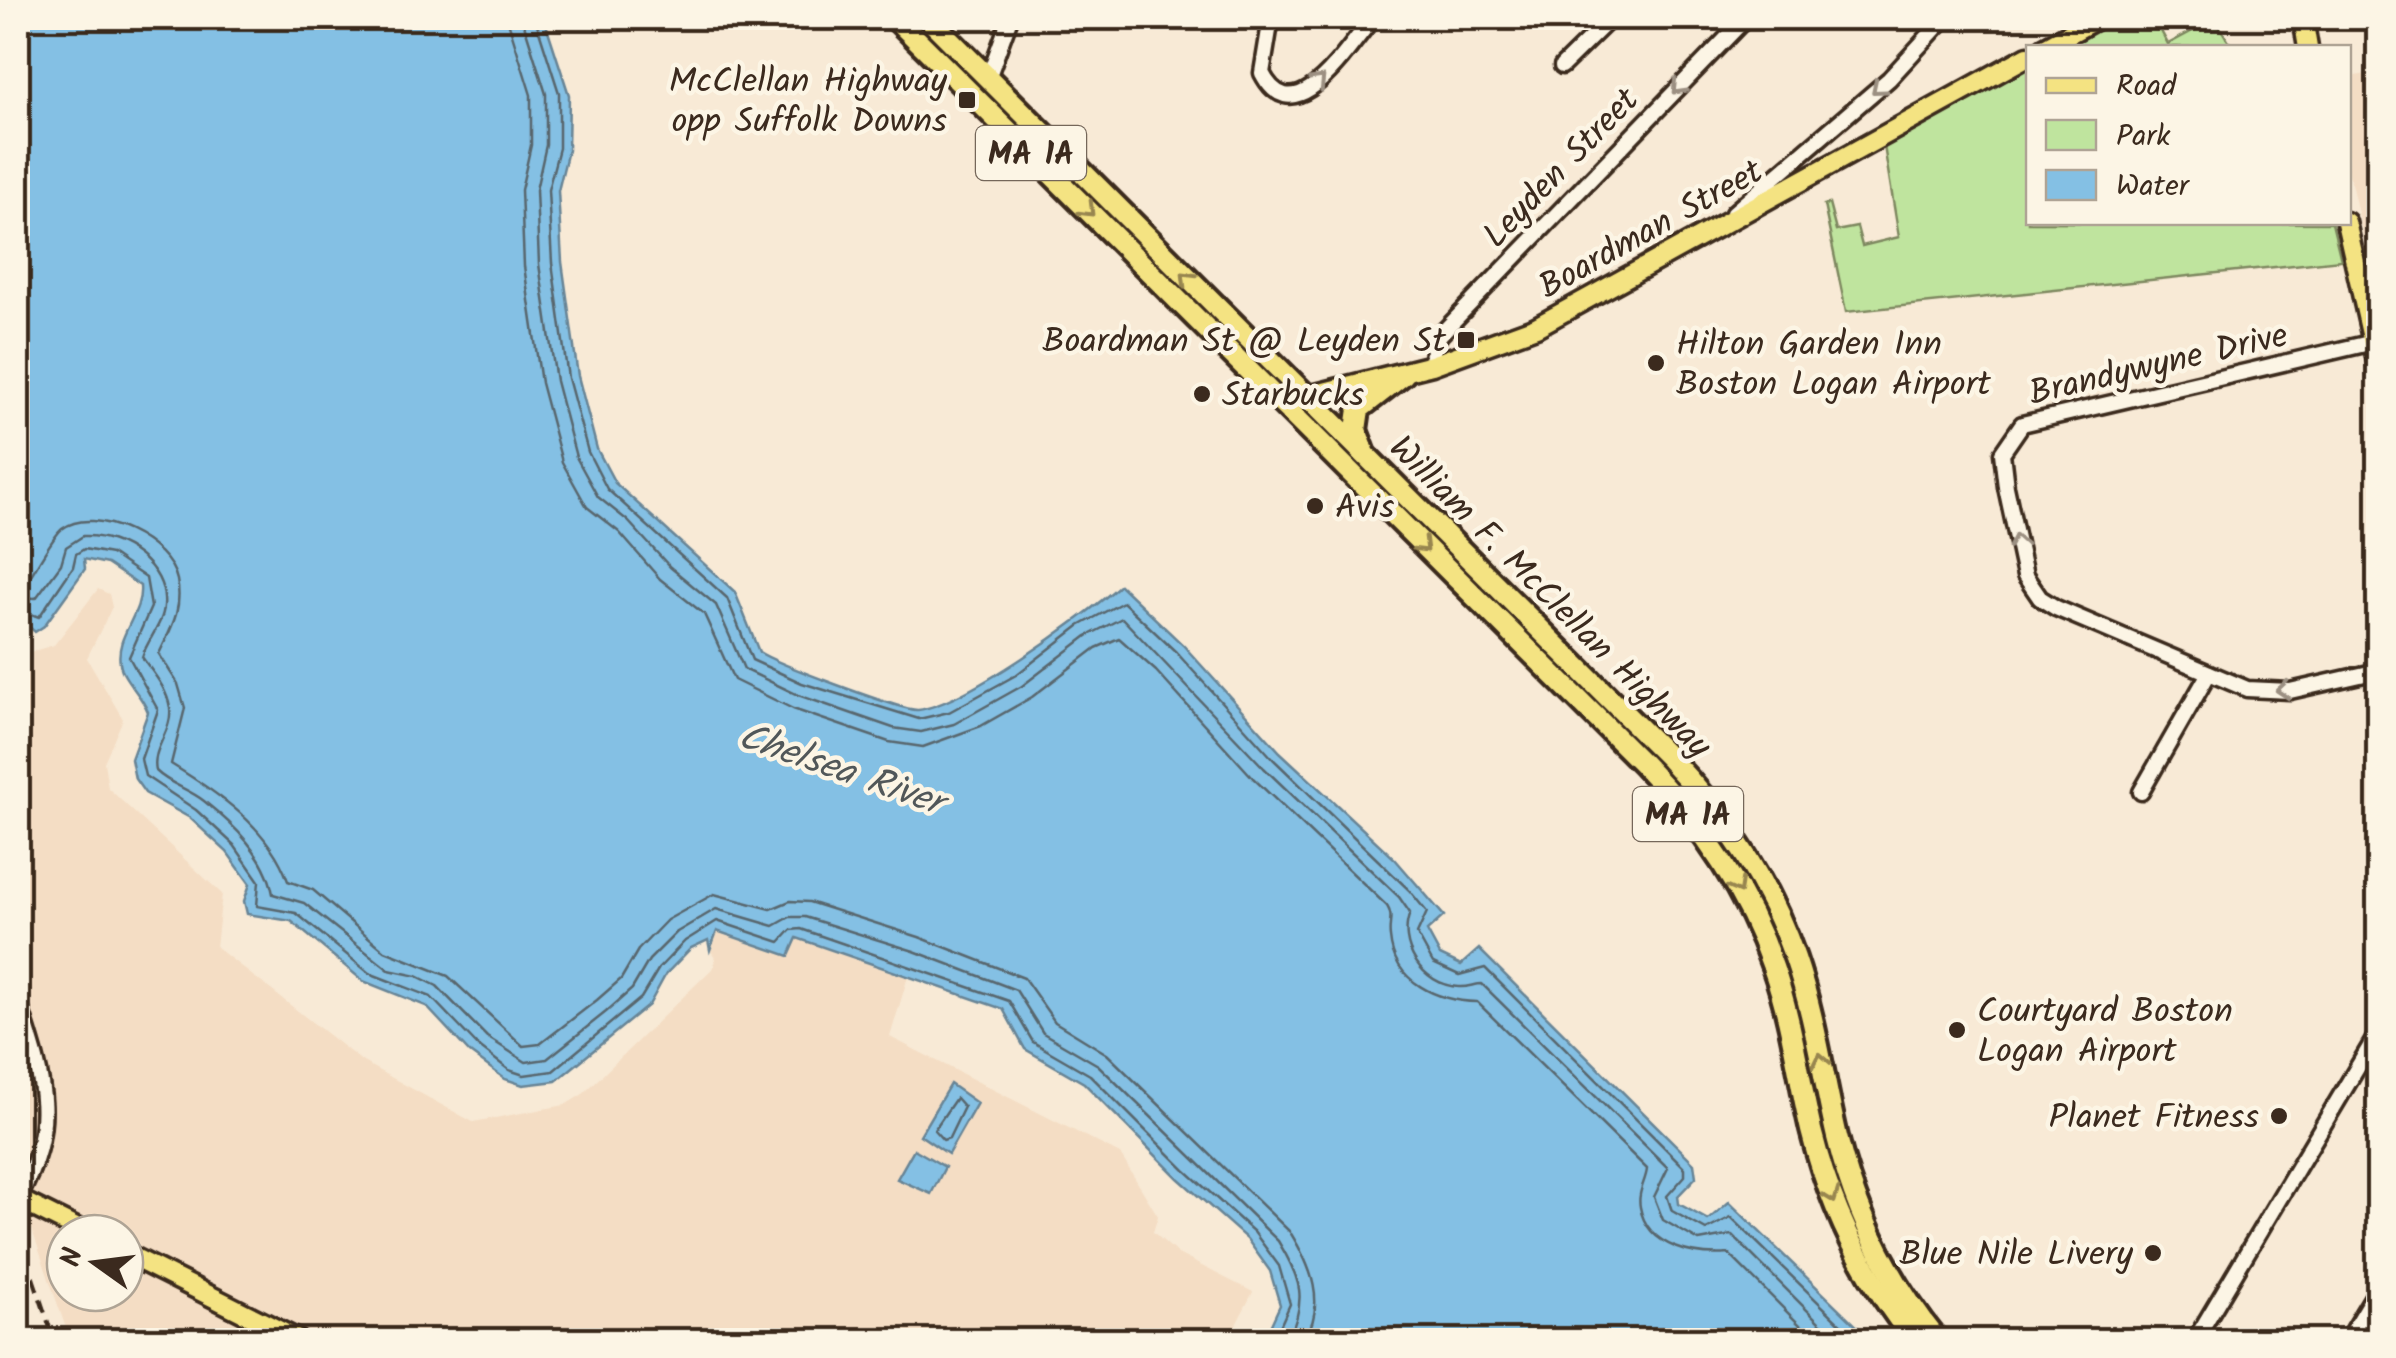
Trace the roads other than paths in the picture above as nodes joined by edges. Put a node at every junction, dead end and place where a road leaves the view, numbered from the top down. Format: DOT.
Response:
graph roads {
  1 [pos="896,18"];
  2 [pos="928,18"];
  3 [pos="1010,18"];
  4 [pos="1135,18"];
  5 [pos="1148,18"];
  6 [pos="1271,18"];
  7 [pos="1373,18"];
  8 [pos="1610,18"];
  9 [pos="1746,18"];
  10 [pos="1945,18"];
  11 [pos="2098,18"];
  12 [pos="2302,18"];
  13 [pos="2314,18"];
  14 [pos="2049,45"];
  15 [pos="2309,45"];
  16 [pos="2310,45"];
  17 [pos="2026,57"];
  18 [pos="1562,66"];
  19 [pos="988,78"];
  20 [pos="1782,170"];
  21 [pos="1787,191"];
  22 [pos="2347,225"];
  23 [pos="1715,229"];
  24 [pos="2376,341"];
  25 [pos="2378,364"];
  26 [pos="1432,365"];
  27 [pos="1404,374"];
  28 [pos="1306,397"];
  29 [pos="1280,403"];
  30 [pos="1367,458"];
  31 [pos="2378,671"];
  32 [pos="2208,673"];
  33 [pos="2141,792"];
  34 [pos="18,1000"];
  35 [pos="2378,1033"];
  36 [pos="18,1199"];
  37 [pos="46,1213"];
  38 [pos="145,1263"];
  39 [pos="2378,1288"];
  40 [pos="298,1340"];
  41 [pos="1914,1340"];
  42 [pos="1937,1340"];
  43 [pos="2195,1340"];
  44 [pos="2347,1340"];
  1 -- 29 [label="highway, William F. McClellan Highway / MA 1A, one-way"];
  2 -- 19 [label="highway, William F. McClellan Highway / MA 1A"];
  3 -- 19 [label="street"];
  4 -- 5 [label="street"];
  6 -- 7 [label="street, one-way"];
  8 -- 18 [label="street"];
  9 -- 26 [label="street, Leyden Street, one-way"];
  10 -- 20 [label="street, one-way"];
  11 -- 14 [label="main road"];
  12 -- 15 [label="main road"];
  13 -- 16 [label="main road"];
  17 -- 21 [label="main road, Boardman Street"];
  28 -- 19 [label="highway, William F. McClellan Highway / MA 1A, one-way"];
  20 -- 21 [label="street"];
  20 -- 23 [label="street"];
  21 -- 23 [label="main road, Boardman Street"];
  22 -- 24 [label="main road"];
  23 -- 26 [label="main road, Boardman Street"];
  24 -- 25 [label="main road"];
  32 -- 24 [label="street, Brandywyne Drive, one-way"];
  26 -- 27 [label="main road, Boardman Street"];
  27 -- 28 [label="main road, Boardman Street"];
  27 -- 30 [label="highway"];
  28 -- 29 [label="main road, Boardman Street"];
  28 -- 30 [label="highway, William F. McClellan Highway / MA 1A"];
  29 -- 41 [label="highway, William F. McClellan Highway / MA 1A, one-way"];
  42 -- 30 [label="highway, William F. McClellan Highway / MA 1A, one-way"];
  31 -- 32 [label="street, Brandywyne Drive, one-way"];
  32 -- 33 [label="street"];
  34 -- 36 [label="street"];
  35 -- 43 [label="street"];
  36 -- 37 [label="main road"];
  38 -- 40 [label="main road"];
  39 -- 44 [label="street"];
}
